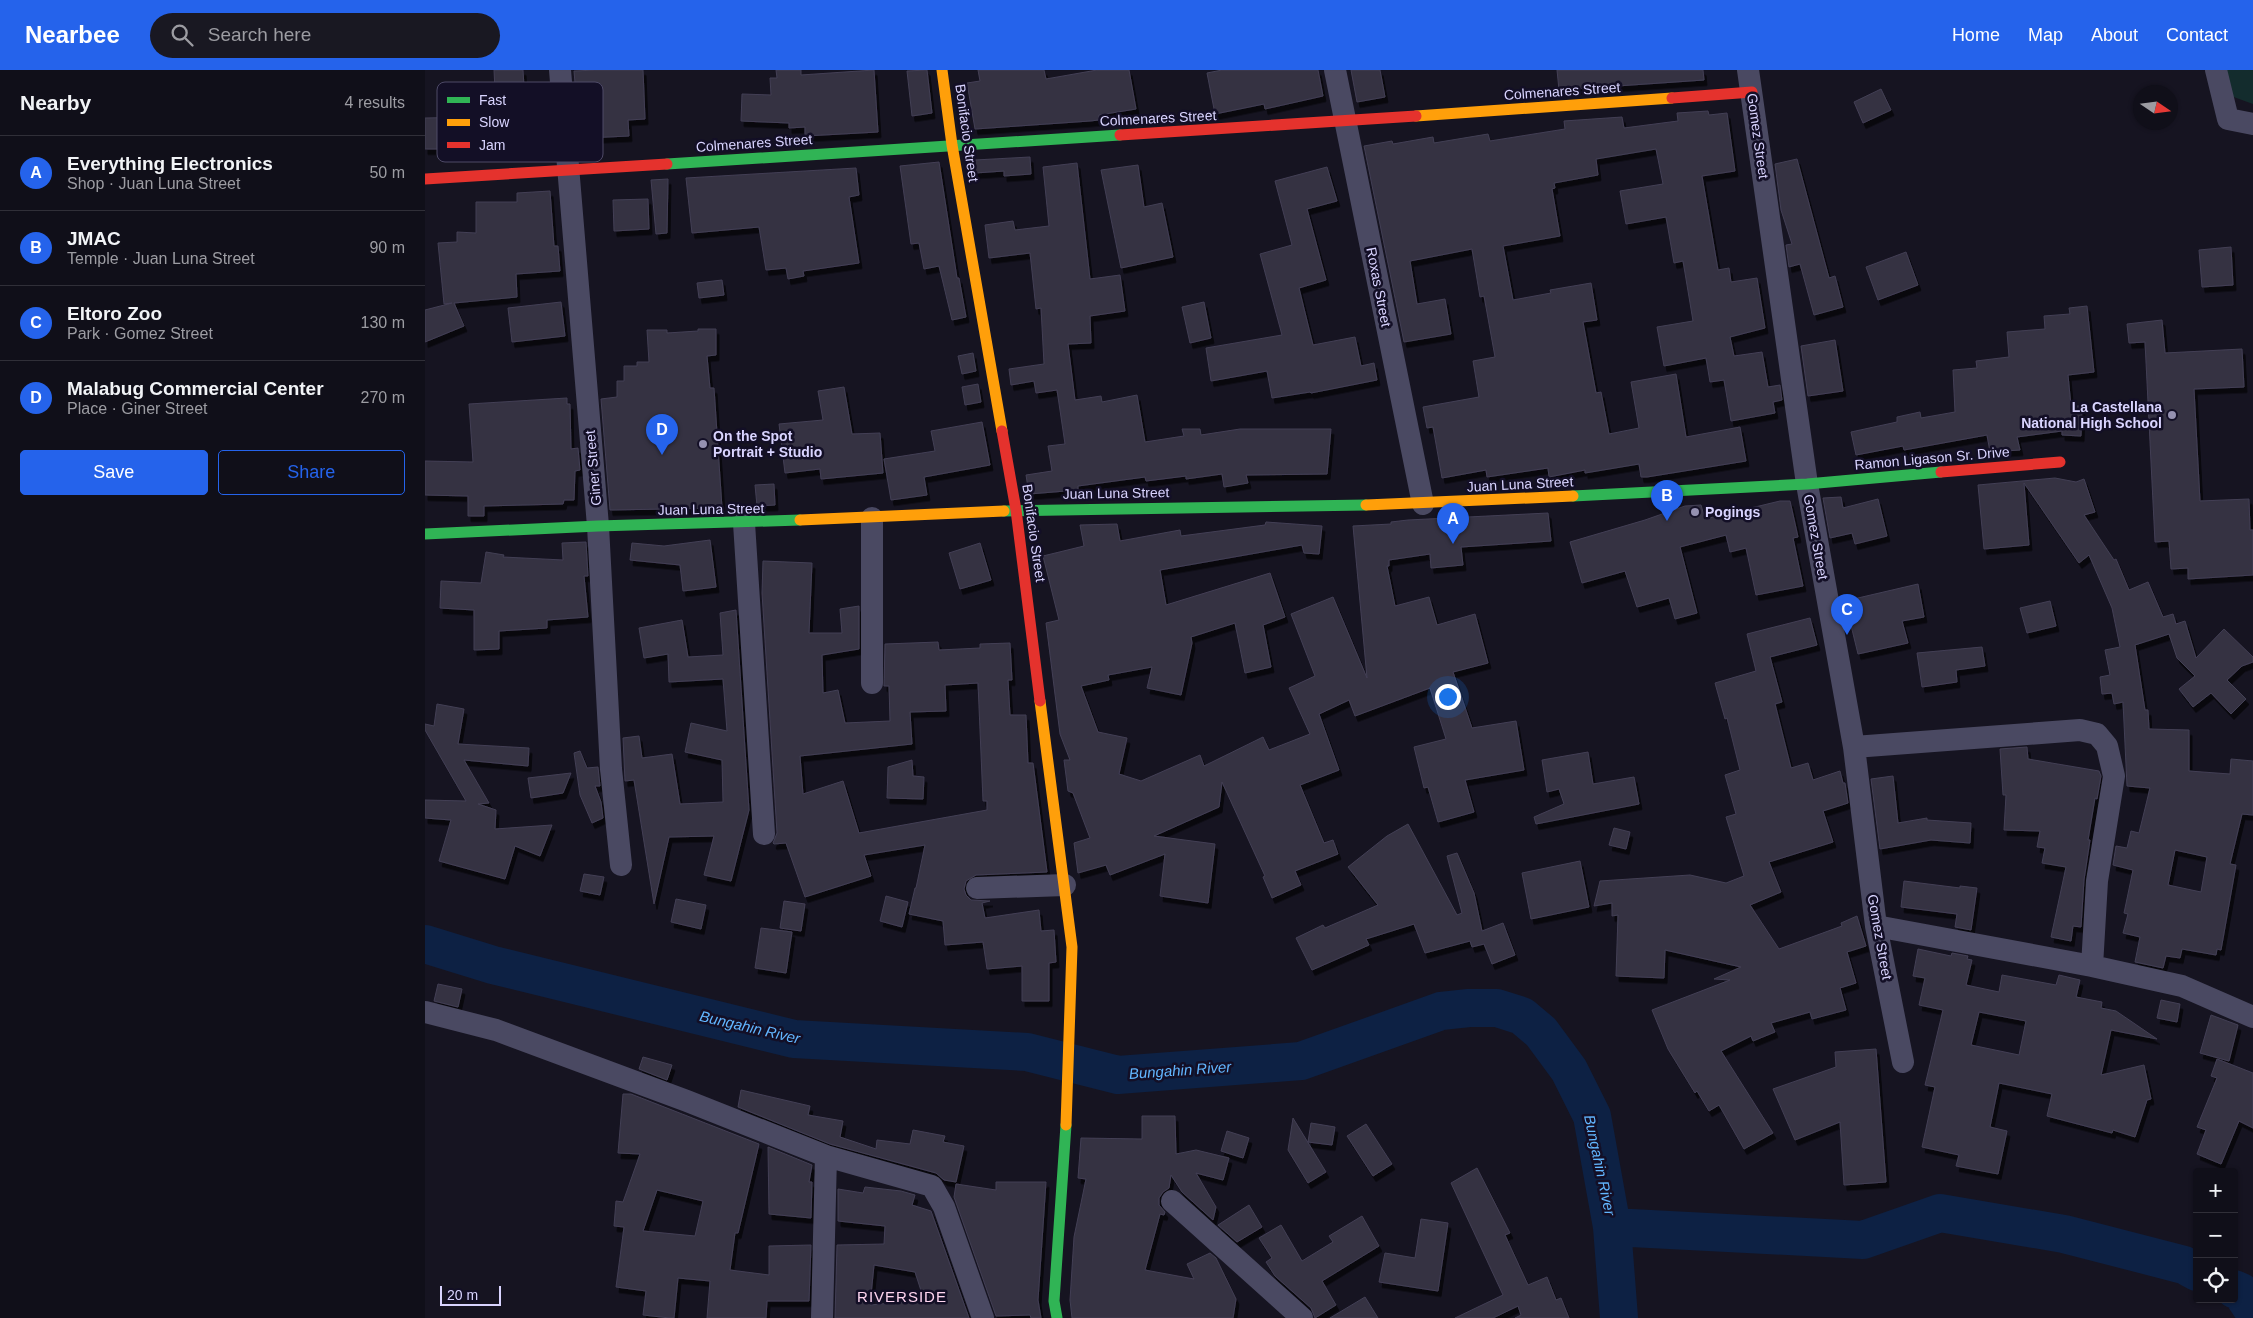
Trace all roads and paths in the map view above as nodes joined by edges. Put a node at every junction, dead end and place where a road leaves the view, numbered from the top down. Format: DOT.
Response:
graph roads {
  1 [pos="942,70"];
  2 [pos="1335,70"];
  3 [pos="1748,70"];
  4 [pos="2216,70"];
  5 [pos="1752,92"];
  6 [pos="1346,121"];
  7 [pos="2253,124"];
  8 [pos="952,145"];
  9 [pos="566,162"];
  10 [pos="567,170"];
  11 [pos="425,180"];
  12 [pos="2060,462"];
  13 [pos="1807,484"];
  14 [pos="1423,504"];
  15 [pos="1016,510"];
  16 [pos="872,518"];
  17 [pos="744,523"];
  18 [pos="598,526"];
  19 [pos="425,534"];
  20 [pos="872,684"];
  21 [pos="1854,747"];
  22 [pos="764,834"];
  23 [pos="621,865"];
  24 [pos="1065,885"];
  25 [pos="977,888"];
  26 [pos="1876,926"];
  27 [pos="2092,966"];
  28 [pos="425,1012"];
  29 [pos="2253,1017"];
  30 [pos="1903,1062"];
  31 [pos="826,1156"];
  32 [pos="1172,1201"];
  33 [pos="822,1318"];
  34 [pos="983,1318"];
  35 [pos="1057,1318"];
  36 [pos="1302,1318"];
  1 -- 8 [label="street, Bonifacio Street"];
  2 -- 6 [label="street, Roxas Street"];
  3 -- 5 [label="street, Gomez Street"];
  4 -- 7 [label="street"];
  5 -- 6 [label="street, Colmenares Street"];
  5 -- 13 [label="street, Gomez Street"];
  6 -- 8 [label="street, Colmenares Street"];
  6 -- 14 [label="street, Roxas Street"];
  8 -- 10 [label="street, Colmenares Street"];
  8 -- 15 [label="street, Bonifacio Street"];
  9 -- 10 [label="street, Giner Street"];
  10 -- 11 [label="street, Colmenares Street"];
  10 -- 18 [label="street, Giner Street"];
  12 -- 13 [label="street, Ramon Ligason Sr. Drive"];
  13 -- 14 [label="street, Juan Luna Street"];
  13 -- 21 [label="street, Gomez Street"];
  14 -- 15 [label="street, Juan Luna Street"];
  15 -- 16 [label="street, Juan Luna Street"];
  15 -- 24 [label="street, Bonifacio Street"];
  16 -- 17 [label="street, Juan Luna Street"];
  16 -- 20 [label="street"];
  17 -- 18 [label="street, Juan Luna Street"];
  17 -- 22 [label="street"];
  18 -- 19 [label="street, Juan Luna Street"];
  18 -- 23 [label="street, Giner Street"];
  21 -- 26 [label="street, Gomez Street"];
  21 -- 27 [label="street"];
  24 -- 25 [label="street"];
  24 -- 35 [label="street, Bonifacio Street"];
  26 -- 27 [label="street"];
  26 -- 30 [label="street, Gomez Street"];
  27 -- 29 [label="street"];
  28 -- 31 [label="street"];
  31 -- 33 [label="street"];
  31 -- 34 [label="street"];
  32 -- 36 [label="street"];
}
